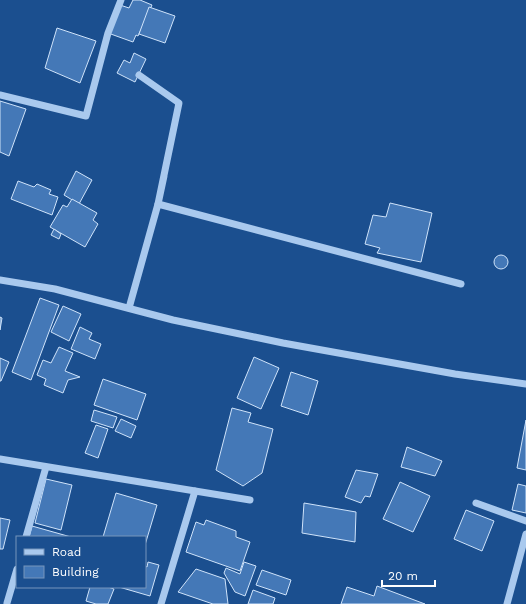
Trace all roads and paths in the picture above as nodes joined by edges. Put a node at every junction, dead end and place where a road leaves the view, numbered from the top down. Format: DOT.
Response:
graph roads {
  1 [pos="121,0"];
  2 [pos="139,75"];
  3 [pos="0,95"];
  4 [pos="164,176"];
  5 [pos="158,204"];
  6 [pos="0,280"];
  7 [pos="460,284"];
  8 [pos="128,308"];
  9 [pos="526,384"];
  10 [pos="0,460"];
  11 [pos="46,467"];
  12 [pos="195,491"];
  13 [pos="250,500"];
  14 [pos="476,503"];
  15 [pos="526,521"];
  16 [pos="526,534"];
  17 [pos="26,536"];
  18 [pos="16,572"];
  19 [pos="7,603"];
  20 [pos="161,604"];
  21 [pos="507,604"];
  1 -- 3 [label="street"];
  2 -- 5 [label="street"];
  4 -- 5 [label="street"];
  5 -- 7 [label="street"];
  5 -- 8 [label="street"];
  6 -- 8 [label="street"];
  8 -- 9 [label="street"];
  10 -- 11 [label="street"];
  11 -- 12 [label="street"];
  11 -- 17 [label="street"];
  12 -- 13 [label="street"];
  12 -- 20 [label="street"];
  14 -- 15 [label="street"];
  16 -- 21 [label="street"];
  18 -- 19 [label="street"];
}
